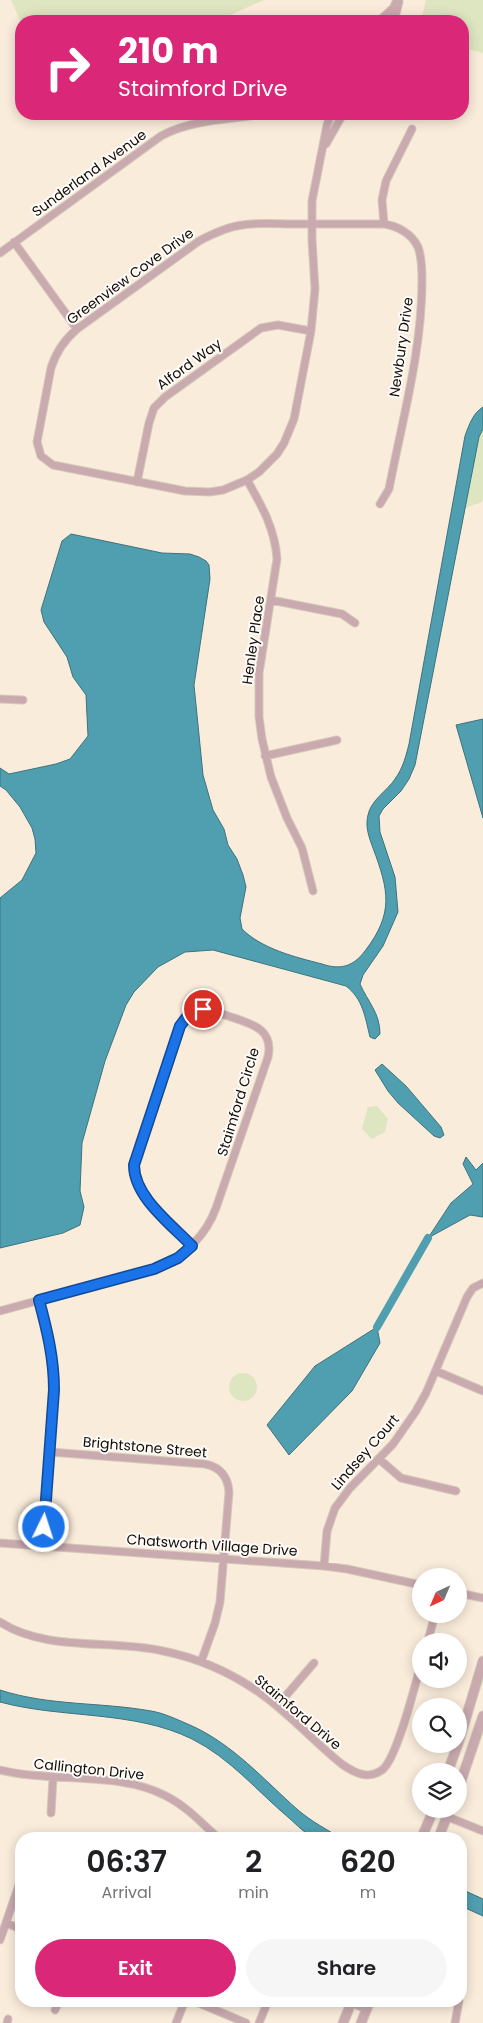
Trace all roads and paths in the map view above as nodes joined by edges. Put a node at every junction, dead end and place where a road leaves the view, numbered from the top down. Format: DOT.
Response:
graph roads {
  1 [pos="397,2"];
  2 [pos="385,15"];
  3 [pos="390,15"];
  4 [pos="395,15"];
  5 [pos="219,120"];
  6 [pos="329,120"];
  7 [pos="340,120"];
  8 [pos="412,129"];
  9 [pos="323,149"];
  10 [pos="311,224"];
  11 [pos="384,224"];
  12 [pos="14,242"];
  13 [pos="0,252"];
  14 [pos="77,329"];
  15 [pos="311,331"];
  16 [pos="247,480"];
  17 [pos="137,482"];
  18 [pos="380,504"];
  19 [pos="271,600"];
  20 [pos="355,623"];
  21 [pos="0,699"];
  22 [pos="23,700"];
  23 [pos="337,740"];
  24 [pos="265,756"];
  25 [pos="313,891"];
  26 [pos="192,1246"];
  27 [pos="483,1283"];
  28 [pos="39,1300"];
  29 [pos="0,1311"];
  30 [pos="436,1370"];
  31 [pos="483,1391"];
  32 [pos="50,1452"];
  33 [pos="379,1459"];
  34 [pos="456,1491"];
  35 [pos="0,1543"];
  36 [pos="43,1545"];
  37 [pos="224,1559"];
  38 [pos="324,1566"];
  39 [pos="412,1583"];
  40 [pos="468,1595"];
  41 [pos="483,1598"];
  42 [pos="0,1622"];
  43 [pos="483,1661"];
  44 [pos="201,1662"];
  45 [pos="314,1663"];
  46 [pos="413,1688"];
  47 [pos="277,1706"];
  48 [pos="467,1713"];
  49 [pos="483,1716"];
  50 [pos="467,1763"];
  51 [pos="0,1770"];
  52 [pos="53,1778"];
  53 [pos="51,1813"];
  54 [pos="430,1818"];
  55 [pos="447,1818"];
  56 [pos="458,1818"];
  57 [pos="483,1831"];
  58 [pos="211,1832"];
  59 [pos="424,1832"];
  60 [pos="441,1832"];
  61 [pos="15,1897"];
  62 [pos="6,1923"];
  63 [pos="15,1927"];
  64 [pos="0,1940"];
  65 [pos="56,2007"];
  66 [pos="183,2007"];
  67 [pos="208,2007"];
  68 [pos="265,2007"];
  69 [pos="349,2007"];
  70 [pos="367,2007"];
  71 [pos="458,2007"];
  72 [pos="55,2010"];
  73 [pos="176,2023"];
  74 [pos="246,2023"];
  75 [pos="258,2023"];
  76 [pos="343,2023"];
  77 [pos="361,2023"];
  78 [pos="456,2023"];
  1 -- 2 [label="street"];
  1 -- 3 [label="street"];
  1 -- 4 [label="street"];
  5 -- 12 [label="street, Sunderland Avenue"];
  6 -- 9 [label="street, Greenview Cove Drive"];
  7 -- 9 [label="street, Greenview Cove Drive"];
  8 -- 11 [label="street"];
  9 -- 10 [label="street, Greenview Cove Drive"];
  10 -- 11 [label="street, Newbury Drive"];
  10 -- 14 [label="street, Greenview Cove Drive"];
  10 -- 15 [label="street, Greenview Cove Drive"];
  11 -- 18 [label="street, Newbury Drive"];
  12 -- 13 [label="street, Sunderland Avenue"];
  12 -- 14 [label="street"];
  14 -- 17 [label="street, Greenview Cove Drive"];
  15 -- 16 [label="street, Greenview Cove Drive"];
  15 -- 17 [label="street, Alford Way"];
  16 -- 17 [label="street, Greenview Cove Drive"];
  16 -- 19 [label="street, Henley Place"];
  19 -- 20 [label="street"];
  19 -- 24 [label="street, Henley Place"];
  21 -- 22 [label="street"];
  23 -- 24 [label="street"];
  24 -- 25 [label="street, Henley Place"];
  26 -- 26 [label="street, Staimford Circle"];
  26 -- 28 [label="street"];
  27 -- 30 [label="street, Lindsey Court"];
  28 -- 29 [label="street"];
  28 -- 32 [label="street"];
  30 -- 31 [label="street"];
  30 -- 33 [label="street, Lindsey Court"];
  32 -- 36 [label="street"];
  32 -- 37 [label="street, Brightstone Street"];
  33 -- 34 [label="street"];
  33 -- 38 [label="street, Lindsey Court"];
  35 -- 36 [label="street, Chatsworth Village Drive"];
  36 -- 37 [label="street, Chatsworth Village Drive"];
  37 -- 38 [label="street, Chatsworth Village Drive"];
  37 -- 44 [label="street, Brightstone Street"];
  38 -- 39 [label="street, Chatsworth Village Drive"];
  40 -- 41 [label="street"];
  42 -- 44 [label="street, Staimford Drive"];
  43 -- 48 [label="street"];
  44 -- 47 [label="street, Staimford Drive"];
  45 -- 47 [label="street"];
  46 -- 47 [label="street, Staimford Drive"];
  49 -- 50 [label="street"];
  51 -- 52 [label="street, Callington Drive"];
  52 -- 53 [label="street"];
  52 -- 58 [label="street, Callington Drive"];
  54 -- 59 [label="street"];
  55 -- 60 [label="street"];
  56 -- 57 [label="street"];
  61 -- 62 [label="street"];
  62 -- 63 [label="street"];
  62 -- 64 [label="street"];
  65 -- 72 [label="street"];
  66 -- 73 [label="street"];
  67 -- 74 [label="street"];
  68 -- 75 [label="street"];
  69 -- 76 [label="street"];
  70 -- 77 [label="street"];
  71 -- 78 [label="street"];
}
